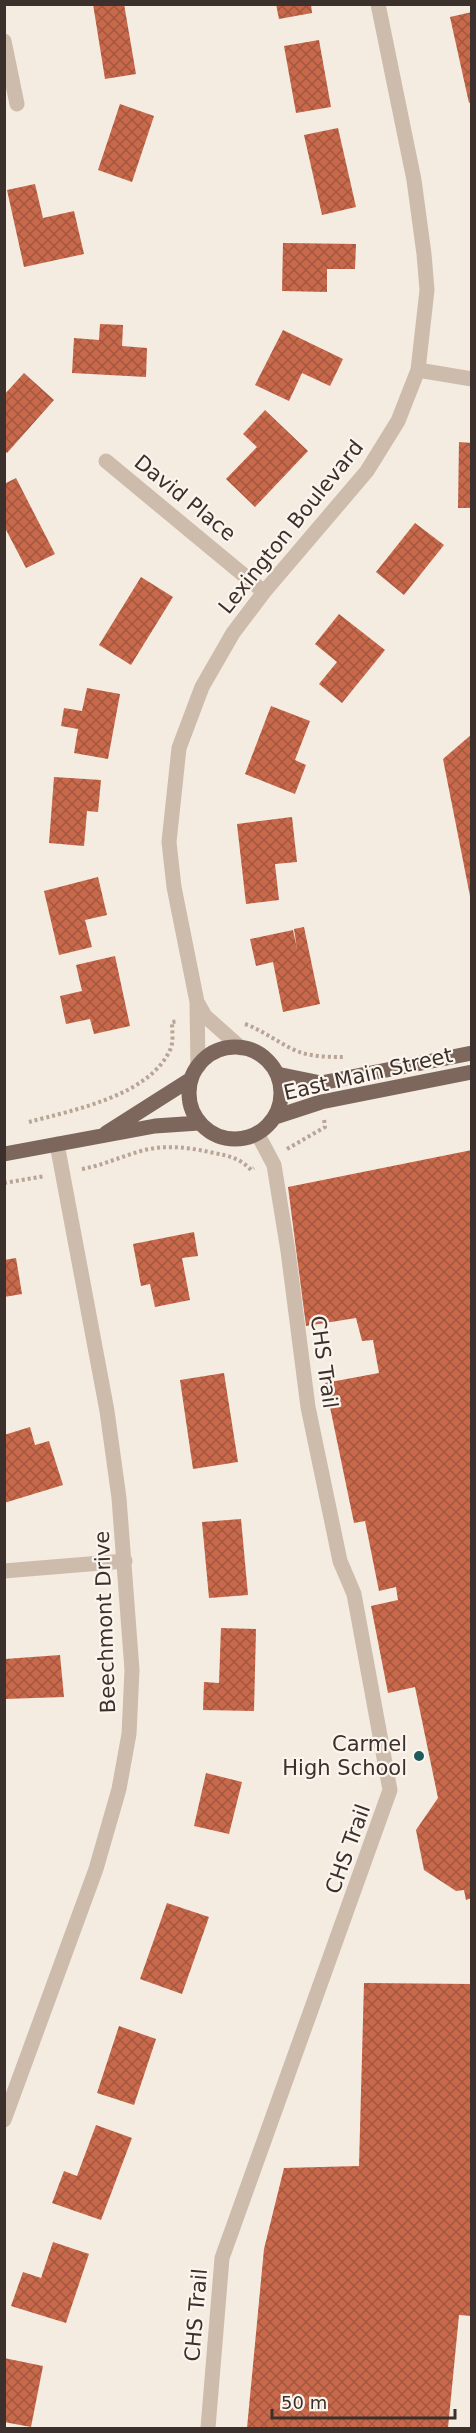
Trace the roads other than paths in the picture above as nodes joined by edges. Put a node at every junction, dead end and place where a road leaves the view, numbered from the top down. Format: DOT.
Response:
graph roads {
  1 [pos="378,4"];
  2 [pos="4,41"];
  3 [pos="17,104"];
  4 [pos="418,370"];
  5 [pos="471,379"];
  6 [pos="106,461"];
  7 [pos="264,592"];
  8 [pos="198,1002"];
  9 [pos="241,1048"];
  10 [pos="471,1053"];
  11 [pos="471,1072"];
  12 [pos="194,1073"];
  13 [pos="277,1074"];
  14 [pos="275,1118"];
  15 [pos="199,1123"];
  16 [pos="257,1133"];
  17 [pos="98,1137"];
  18 [pos="57,1144"];
  19 [pos="4,1154"];
  20 [pos="125,1561"];
  21 [pos="4,1571"];
  22 [pos="4,2120"];
  23 [pos="208,2428"];
  1 -- 4 [label="street, Lexington Boulevard"];
  2 -- 3 [label="street"];
  4 -- 5 [label="street"];
  4 -- 7 [label="street, Lexington Boulevard"];
  6 -- 7 [label="street, David Place"];
  7 -- 8 [label="street, Lexington Boulevard"];
  8 -- 9 [label="street, Lexington Boulevard"];
  8 -- 12 [label="street, Lexington Boulevard"];
  9 -- 12 [label="main road"];
  9 -- 13 [label="main road"];
  10 -- 13 [label="main road, East Main Street"];
  11 -- 14 [label="main road, East Main Street"];
  12 -- 15 [label="main road"];
  12 -- 17 [label="main road"];
  13 -- 14 [label="main road"];
  14 -- 16 [label="main road"];
  15 -- 16 [label="main road"];
  15 -- 17 [label="main road"];
  16 -- 23 [label="street, CHS Trail"];
  17 -- 18 [label="main road"];
  18 -- 19 [label="main road"];
  18 -- 20 [label="street, Beechmont Drive"];
  20 -- 21 [label="street"];
  20 -- 22 [label="street, Beechmont Drive"];
}
